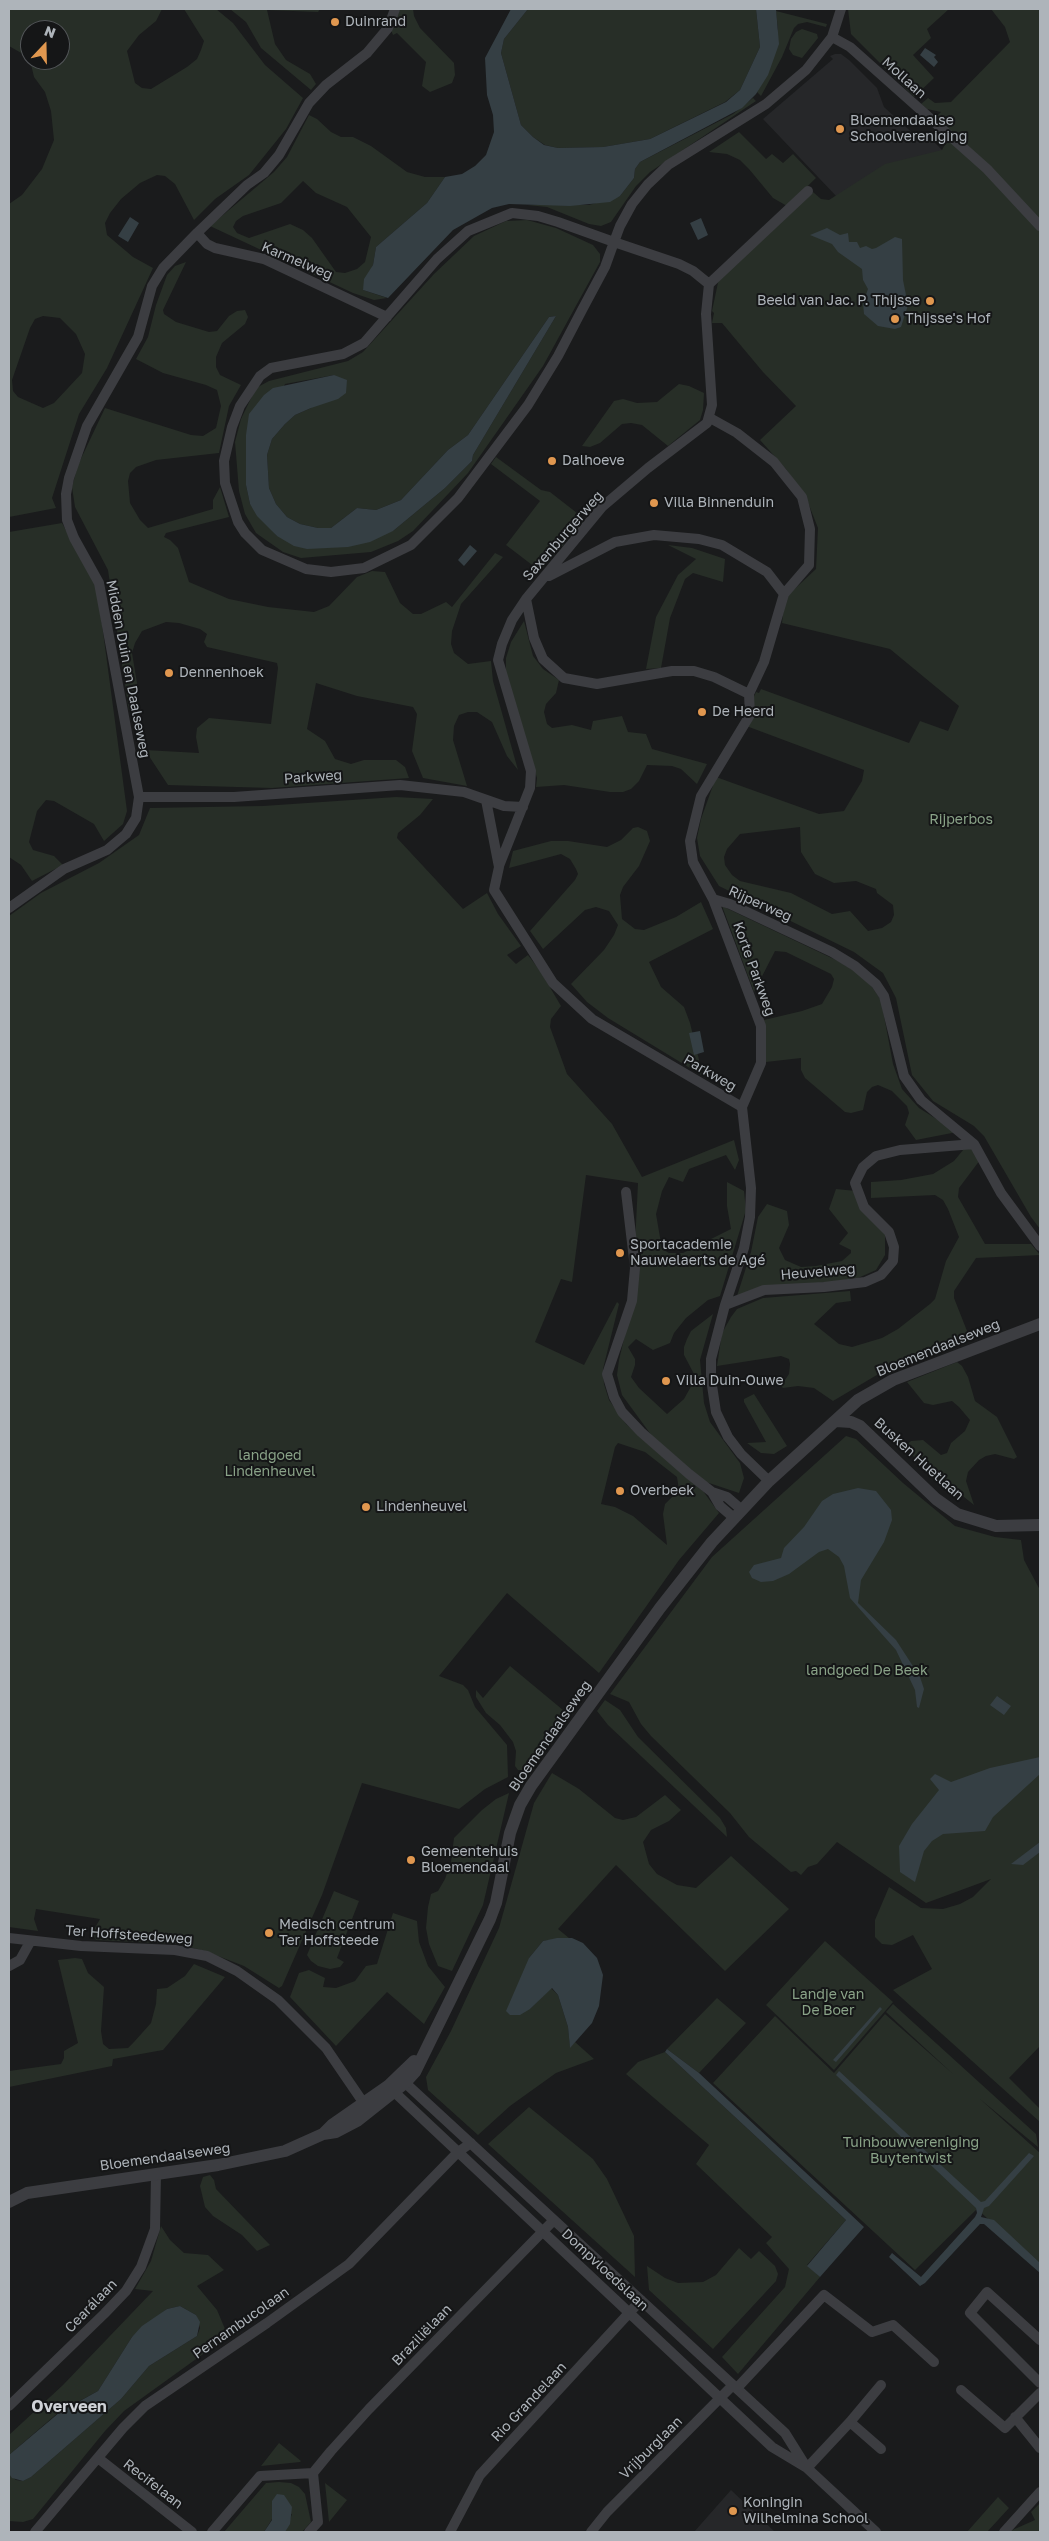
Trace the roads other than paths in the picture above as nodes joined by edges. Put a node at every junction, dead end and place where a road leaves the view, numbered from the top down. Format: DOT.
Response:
graph roads {
  1 [pos="395,9"];
  2 [pos="841,9"];
  3 [pos="832,37"];
  4 [pos="808,191"];
  5 [pos="1040,226"];
  6 [pos="197,233"];
  7 [pos="614,242"];
  8 [pos="709,284"];
  9 [pos="387,317"];
  10 [pos="710,418"];
  11 [pos="543,579"];
  12 [pos="784,594"];
  13 [pos="526,599"];
  14 [pos="749,694"];
  15 [pos="139,796"];
  16 [pos="486,800"];
  17 [pos="523,806"];
  18 [pos="499,867"];
  19 [pos="713,899"];
  20 [pos="9,908"];
  21 [pos="742,1107"];
  22 [pos="974,1144"];
  23 [pos="626,1192"];
  24 [pos="1040,1246"];
  25 [pos="725,1305"];
  26 [pos="1040,1324"];
  27 [pos="836,1421"];
  28 [pos="769,1481"];
  29 [pos="738,1514"];
  30 [pos="1040,1525"];
  31 [pos="9,1938"];
  32 [pos="30,1942"];
  33 [pos="9,1966"];
  34 [pos="402,2080"];
  35 [pos="391,2089"];
  36 [pos="367,2108"];
  37 [pos="471,2143"];
  38 [pos="458,2152"];
  39 [pos="156,2174"];
  40 [pos="9,2202"];
  41 [pos="554,2220"];
  42 [pos="543,2231"];
  43 [pos="641,2300"];
  44 [pos="630,2313"];
  45 [pos="1040,2340"];
  46 [pos="934,2362"];
  47 [pos="1040,2383"];
  48 [pos="881,2385"];
  49 [pos="735,2386"];
  50 [pos="961,2390"];
  51 [pos="1040,2393"];
  52 [pos="720,2398"];
  53 [pos="9,2406"];
  54 [pos="1015,2417"];
  55 [pos="850,2422"];
  56 [pos="1040,2448"];
  57 [pos="881,2449"];
  58 [pos="98,2458"];
  59 [pos="807,2468"];
  60 [pos="313,2473"];
  61 [pos="1040,2492"];
  62 [pos="35,2532"];
  63 [pos="192,2532"];
  64 [pos="212,2532"];
  65 [pos="310,2532"];
  66 [pos="450,2532"];
  67 [pos="592,2532"];
  68 [pos="876,2532"];
  69 [pos="1004,2532"];
  1 -- 6 [label="street, Midden Duin en Daalseweg"];
  2 -- 3 [label="street"];
  3 -- 5 [label="street, Mollaan"];
  3 -- 7 [label="street"];
  4 -- 8 [label="street"];
  6 -- 9 [label="street, Karmelweg"];
  6 -- 15 [label="street, Midden Duin en Daalseweg"];
  7 -- 8 [label="street"];
  7 -- 9 [label="street"];
  7 -- 9 [label="street"];
  8 -- 10 [label="street"];
  10 -- 11 [label="street, Saxenburgerweg"];
  10 -- 12 [label="street, Rijperweg"];
  11 -- 12 [label="street"];
  11 -- 13 [label="street, Saxenburgerweg"];
  12 -- 14 [label="street, Rijperweg"];
  13 -- 14 [label="street"];
  13 -- 17 [label="street, Saxenburgerweg"];
  14 -- 19 [label="street, Rijperweg"];
  15 -- 16 [label="street, Parkweg"];
  15 -- 20 [label="street, Midden Duin en Daalseweg"];
  16 -- 17 [label="street, Parkweg"];
  16 -- 18 [label="street, Parkweg"];
  17 -- 18 [label="street, Saxenburgerweg"];
  18 -- 21 [label="street, Parkweg"];
  19 -- 21 [label="street, Korte Parkweg"];
  19 -- 22 [label="street, Rijperweg"];
  21 -- 25 [label="street, Parkweg"];
  22 -- 24 [label="street, Rijperweg"];
  22 -- 25 [label="street, Heuvelweg"];
  23 -- 29 [label="street"];
  25 -- 28 [label="street, Parkweg"];
  26 -- 27 [label="street, Bloemendaalseweg"];
  27 -- 28 [label="street, Bloemendaalseweg"];
  27 -- 30 [label="street, Busken Huetlaan"];
  28 -- 29 [label="street, Bloemendaalseweg"];
  29 -- 34 [label="street, Bloemendaalseweg"];
  31 -- 32 [label="street, Ter Hoffsteedeweg"];
  32 -- 33 [label="street"];
  32 -- 36 [label="street, Ter Hoffsteedeweg"];
  34 -- 35 [label="street, Bloemendaalseweg"];
  34 -- 37 [label="street, Dompvloedslaan"];
  35 -- 36 [label="street, Bloemendaalseweg"];
  35 -- 38 [label="street, Dompvloedslaan"];
  36 -- 39 [label="street, Bloemendaalseweg"];
  37 -- 38 [label="street, Pernambucolaan"];
  37 -- 41 [label="street, Dompvloedslaan"];
  38 -- 42 [label="street, Dompvloedslaan"];
  38 -- 58 [label="street, Pernambucolaan"];
  39 -- 40 [label="street, Bloemendaalseweg"];
  39 -- 53 [label="street, Cearálaan"];
  41 -- 42 [label="street, Braziliëlaan"];
  41 -- 43 [label="street, Dompvloedslaan"];
  42 -- 44 [label="street, Dompvloedslaan"];
  42 -- 60 [label="street, Braziliëlaan"];
  43 -- 44 [label="street, Rio Grandelaan"];
  43 -- 49 [label="street, Dompvloedslaan"];
  44 -- 52 [label="street, Dompvloedslaan"];
  44 -- 66 [label="street, Rio Grandelaan"];
  45 -- 47 [label="street"];
  46 -- 49 [label="street"];
  48 -- 55 [label="street"];
  49 -- 52 [label="street, Vrijburglaan"];
  49 -- 59 [label="street, Dompvloedslaan"];
  50 -- 54 [label="street"];
  51 -- 54 [label="street"];
  52 -- 59 [label="street, Dompvloedslaan"];
  52 -- 67 [label="street, Vrijburglaan"];
  54 -- 56 [label="street"];
  55 -- 57 [label="street"];
  55 -- 59 [label="street"];
  58 -- 62 [label="street, Pernambucolaan"];
  58 -- 63 [label="street, Recifelaan"];
  59 -- 68 [label="street, Dompvloedslaan"];
  60 -- 64 [label="street"];
  60 -- 65 [label="street"];
  61 -- 69 [label="street"];
}
